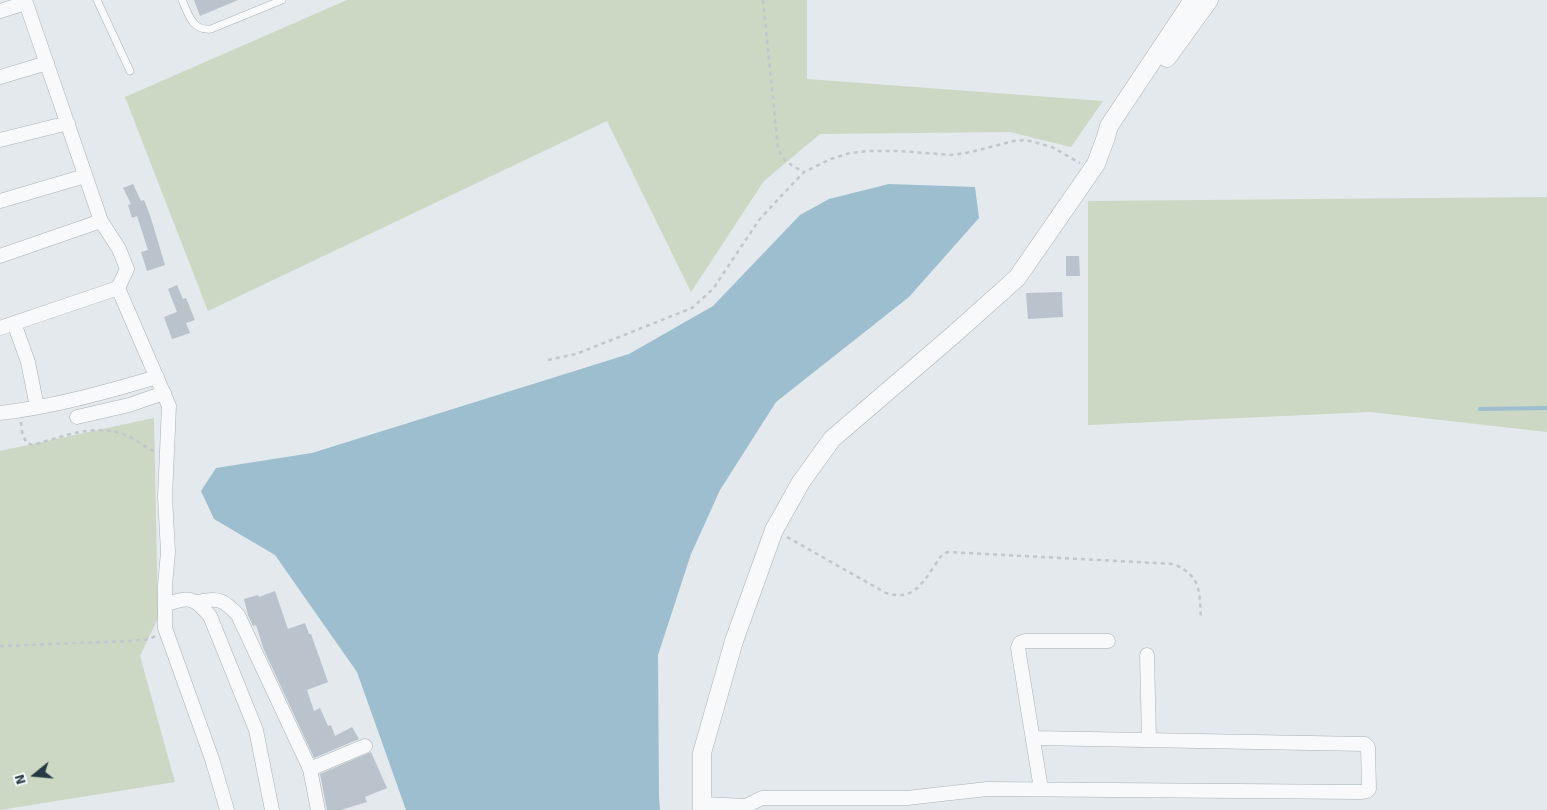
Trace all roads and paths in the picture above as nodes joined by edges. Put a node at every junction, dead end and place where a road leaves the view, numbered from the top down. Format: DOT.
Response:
graph roads {
  1 [pos="97,0"];
  2 [pos="182,0"];
  3 [pos="282,0"];
  4 [pos="763,0"];
  5 [pos="1193,0"];
  6 [pos="1209,0"];
  7 [pos="0,11"];
  8 [pos="47,63"];
  9 [pos="130,71"];
  10 [pos="0,77"];
  11 [pos="68,123"];
  12 [pos="1106,137"];
  13 [pos="0,140"];
  14 [pos="1092,169"];
  15 [pos="804,172"];
  16 [pos="85,176"];
  17 [pos="0,201"];
  18 [pos="101,222"];
  19 [pos="0,256"];
  20 [pos="118,288"];
  21 [pos="14,323"];
  22 [pos="0,328"];
  23 [pos="548,360"];
  24 [pos="157,378"];
  25 [pos="164,393"];
  26 [pos="37,407"];
  27 [pos="20,411"];
  28 [pos="0,413"];
  29 [pos="77,417"];
  30 [pos="167,458"];
  31 [pos="774,530"];
  32 [pos="198,602"];
  33 [pos="166,605"];
  34 [pos="1201,619"];
  35 [pos="164,628"];
  36 [pos="1108,641"];
  37 [pos="0,646"];
  38 [pos="1147,655"];
  39 [pos="1033,738"];
  40 [pos="1149,739"];
  41 [pos="365,746"];
  42 [pos="310,769"];
  43 [pos="1041,789"];
  44 [pos="907,804"];
  45 [pos="702,807"];
  46 [pos="749,808"];
  47 [pos="227,810"];
  48 [pos="272,810"];
  49 [pos="318,810"];
  1 -- 9 [label="lane"];
  2 -- 3 [label="lane"];
  4 -- 15 [label="path"];
  5 -- 12 [label="street"];
  6 -- 12 [label="street"];
  7 -- 8 [label="street"];
  8 -- 10 [label="street"];
  8 -- 11 [label="street"];
  11 -- 13 [label="street"];
  11 -- 16 [label="street"];
  12 -- 14 [label="street"];
  14 -- 15 [label="path"];
  14 -- 31 [label="street"];
  15 -- 23 [label="path"];
  16 -- 17 [label="street"];
  16 -- 18 [label="street"];
  18 -- 19 [label="street"];
  18 -- 20 [label="street"];
  20 -- 21 [label="street"];
  20 -- 24 [label="street"];
  21 -- 22 [label="street"];
  21 -- 26 [label="street"];
  24 -- 25 [label="street"];
  24 -- 26 [label="street"];
  25 -- 29 [label="street"];
  25 -- 30 [label="street"];
  26 -- 27 [label="street"];
  27 -- 28 [label="street"];
  27 -- 30 [label="path"];
  30 -- 33 [label="street"];
  31 -- 34 [label="path"];
  31 -- 45 [label="street"];
  32 -- 33 [label="street"];
  32 -- 42 [label="street"];
  32 -- 48 [label="street"];
  33 -- 35 [label="street"];
  35 -- 37 [label="path"];
  35 -- 47 [label="street"];
  36 -- 39 [label="street"];
  38 -- 40 [label="street"];
  39 -- 40 [label="street"];
  39 -- 43 [label="street"];
  40 -- 43 [label="street"];
  41 -- 42 [label="street"];
  42 -- 49 [label="street"];
  43 -- 44 [label="street"];
  44 -- 46 [label="street"];
  45 -- 46 [label="street"];
}
